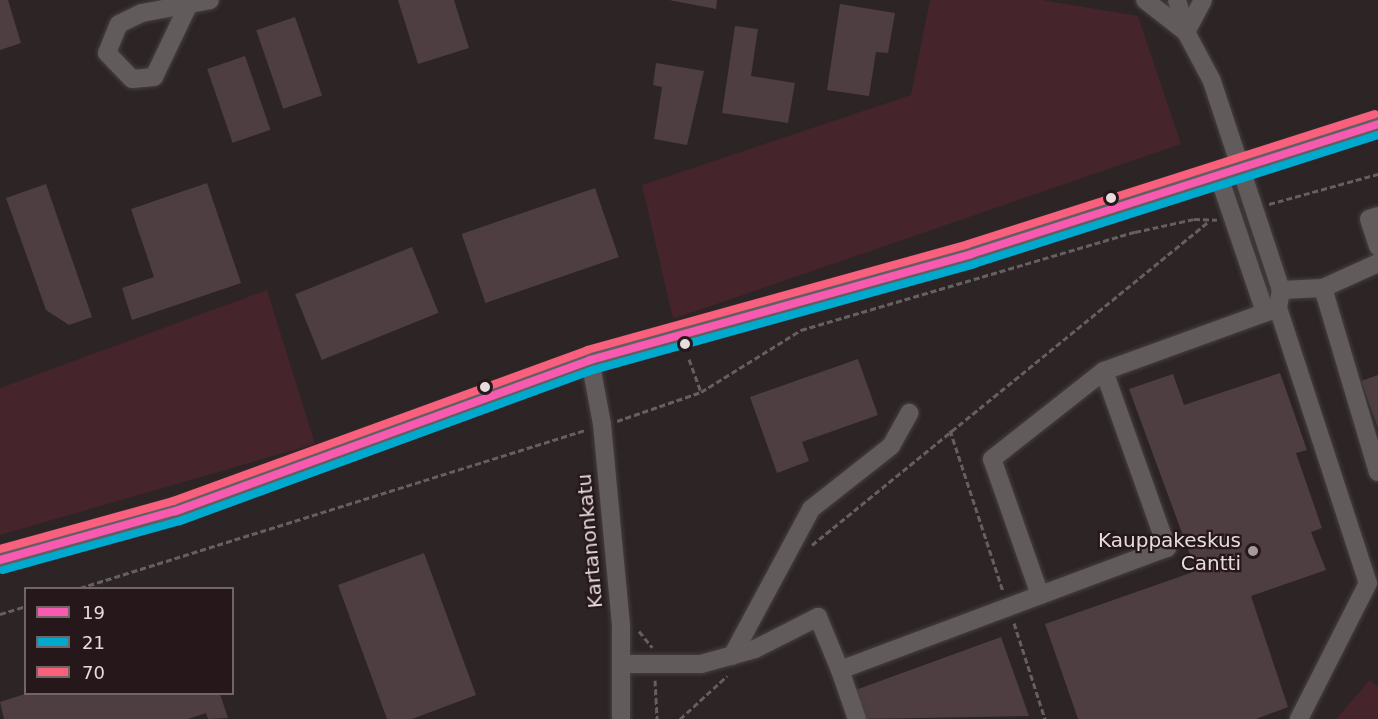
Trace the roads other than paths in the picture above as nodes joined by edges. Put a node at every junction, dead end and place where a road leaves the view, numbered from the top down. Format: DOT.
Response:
graph roads {
  1 [pos="210,0"];
  2 [pos="1145,0"];
  3 [pos="1177,0"];
  4 [pos="1203,0"];
  5 [pos="187,8"];
  6 [pos="1186,32"];
  7 [pos="1378,124"];
  8 [pos="1229,171"];
  9 [pos="1378,216"];
  10 [pos="1378,247"];
  11 [pos="1378,263"];
  12 [pos="1323,288"];
  13 [pos="1275,303"];
  14 [pos="590,360"];
  15 [pos="1104,371"];
  16 [pos="909,413"];
  17 [pos="1378,472"];
  18 [pos="0,560"];
  19 [pos="1040,595"];
  20 [pos="623,664"];
  21 [pos="732,664"];
  22 [pos="840,670"];
  23 [pos="621,719"];
  24 [pos="857,719"];
  25 [pos="1299,719"];
  1 -- 5 [label="street"];
  2 -- 6 [label="street"];
  3 -- 6 [label="street"];
  4 -- 6 [label="street"];
  5 -- 5 [label="street"];
  6 -- 8 [label="street"];
  7 -- 8 [label="main road"];
  8 -- 13 [label="street"];
  8 -- 13 [label="street"];
  8 -- 14 [label="main road"];
  9 -- 10 [label="street"];
  11 -- 12 [label="street"];
  12 -- 13 [label="street"];
  12 -- 17 [label="street"];
  13 -- 15 [label="street"];
  13 -- 25 [label="street"];
  14 -- 18 [label="main road"];
  14 -- 20 [label="street, Kartanonkatu"];
  15 -- 19 [label="street"];
  15 -- 19 [label="street"];
  16 -- 21 [label="street"];
  19 -- 22 [label="street"];
  20 -- 21 [label="street"];
  20 -- 23 [label="street, Kartanonkatu"];
  21 -- 22 [label="street"];
  22 -- 24 [label="street"];
}
